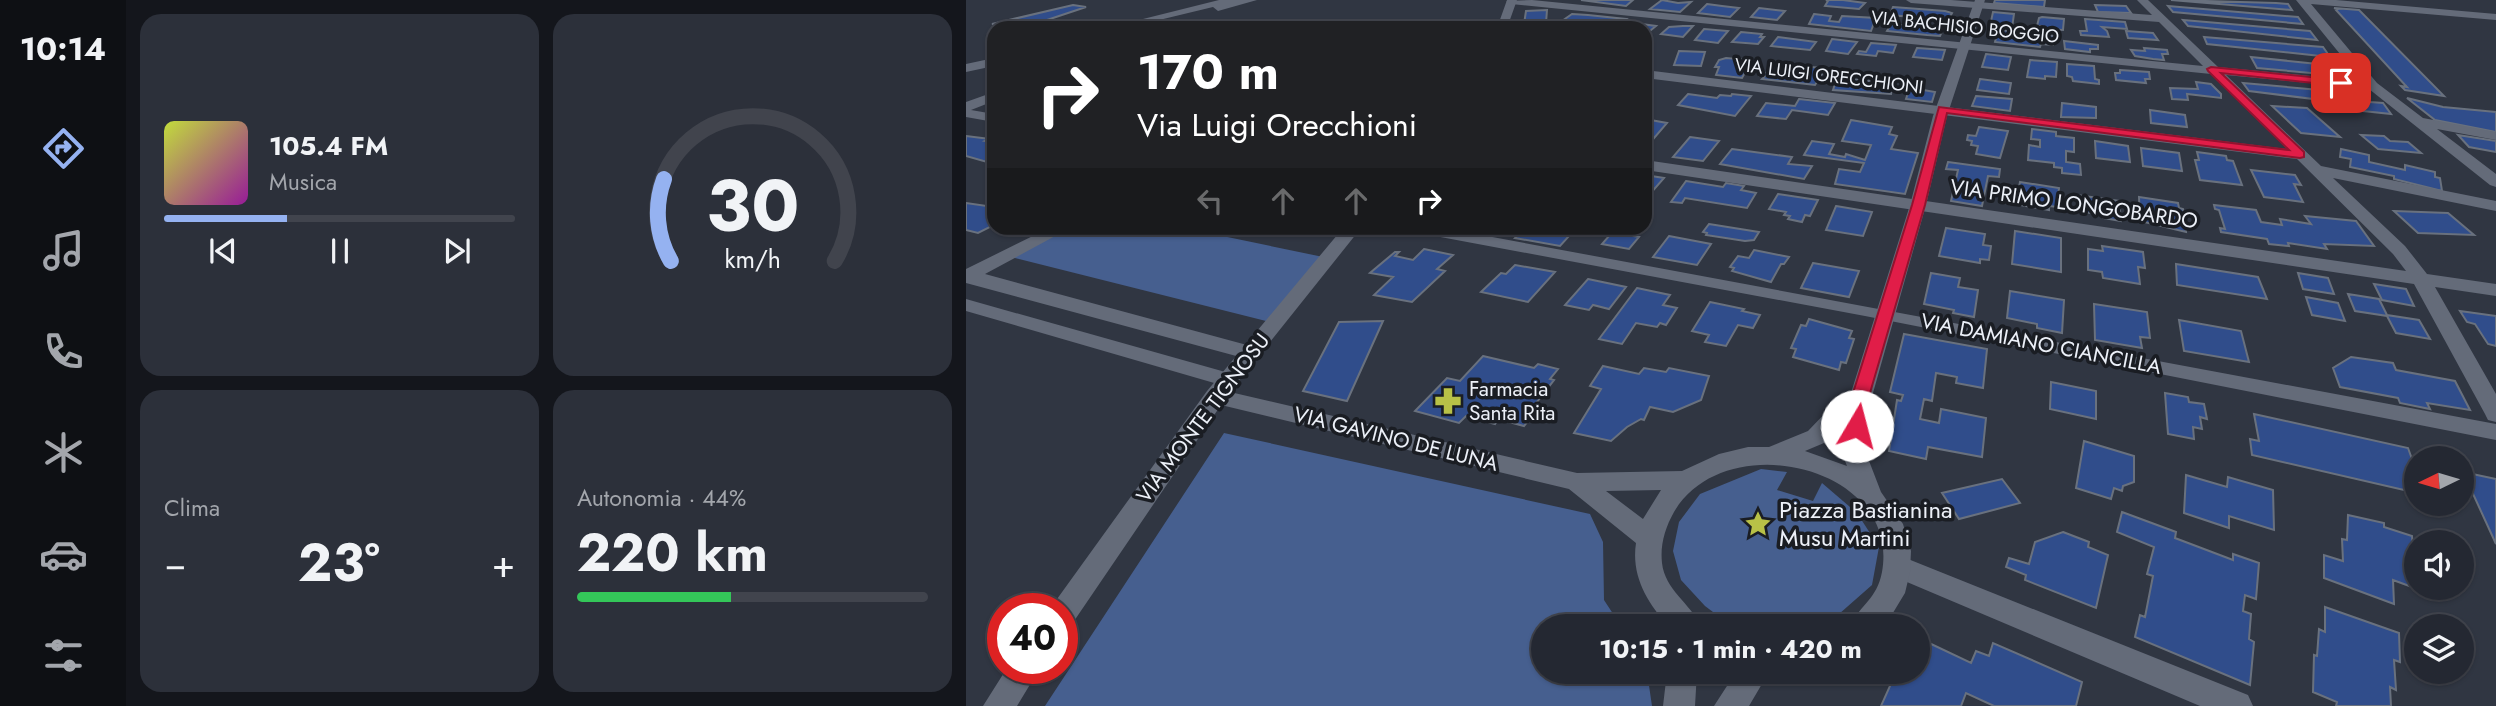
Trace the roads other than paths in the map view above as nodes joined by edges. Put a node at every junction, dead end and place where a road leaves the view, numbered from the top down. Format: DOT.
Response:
graph roads {
  1 [pos="1232,0"];
  2 [pos="1252,0"];
  3 [pos="1512,0"];
  4 [pos="1911,0"];
  5 [pos="2142,0"];
  6 [pos="2302,0"];
  7 [pos="1979,3"];
  8 [pos="2496,16"];
  9 [pos="2161,19"];
  10 [pos="1142,21"];
  11 [pos="1164,21"];
  12 [pos="1504,21"];
  13 [pos="1965,44"];
  14 [pos="987,58"];
  15 [pos="966,62"];
  16 [pos="987,64"];
  17 [pos="966,68"];
  18 [pos="2211,69"];
  19 [pos="1652,75"];
  20 [pos="2373,86"];
  21 [pos="966,99"];
  22 [pos="987,100"];
  23 [pos="987,101"];
  24 [pos="966,107"];
  25 [pos="1942,109"];
  26 [pos="966,113"];
  27 [pos="987,117"];
  28 [pos="2419,122"];
  29 [pos="2496,136"];
  30 [pos="2300,155"];
  31 [pos="1652,165"];
  32 [pos="2319,170"];
  33 [pos="2496,182"];
  34 [pos="1918,205"];
  35 [pos="2496,206"];
  36 [pos="1034,235"];
  37 [pos="1047,235"];
  38 [pos="1346,235"];
  39 [pos="1457,235"];
  40 [pos="967,274"];
  41 [pos="2420,277"];
  42 [pos="2496,290"];
  43 [pos="966,305"];
  44 [pos="1886,314"];
  45 [pos="1251,353"];
  46 [pos="1221,388"];
  47 [pos="1860,400"];
  48 [pos="2496,414"];
  49 [pos="2496,432"];
  50 [pos="1775,454"];
  51 [pos="1686,480"];
  52 [pos="1577,482"];
  53 [pos="1870,495"];
  54 [pos="1649,538"];
  55 [pos="1898,566"];
  56 [pos="1077,593"];
  57 [pos="1675,614"];
  58 [pos="1875,614"];
  59 [pos="1014,684"];
  60 [pos="1681,684"];
  61 [pos="1746,684"];
  62 [pos="999,706"];
  63 [pos="1679,706"];
  64 [pos="1730,706"];
  65 [pos="2237,706"];
  1 -- 10 [label="street"];
  2 -- 11 [label="street"];
  3 -- 12 [label="street"];
  3 -- 13 [label="street, VIA BACHISIO BOGGIO"];
  4 -- 7 [label="street"];
  5 -- 9 [label="street"];
  6 -- 8 [label="street"];
  6 -- 20 [label="street"];
  7 -- 9 [label="street"];
  7 -- 13 [label="street"];
  9 -- 18 [label="street"];
  13 -- 18 [label="street, VIA BACHISIO BOGGIO"];
  13 -- 25 [label="street"];
  14 -- 15 [label="street"];
  16 -- 17 [label="street"];
  18 -- 20 [label="street, VIA BACHISIO BOGGIO"];
  18 -- 30 [label="street"];
  19 -- 25 [label="street, VIA LUIGI ORECCHIONI"];
  20 -- 28 [label="street"];
  21 -- 22 [label="street"];
  23 -- 24 [label="street"];
  25 -- 30 [label="street, VIA LUIGI ORECCHIONI"];
  25 -- 34 [label="street"];
  26 -- 27 [label="street"];
  28 -- 29 [label="street"];
  28 -- 33 [label="street"];
  30 -- 32 [label="street"];
  31 -- 34 [label="street, VIA PRIMO LONGOBARDO"];
  32 -- 35 [label="street"];
  32 -- 41 [label="street"];
  34 -- 41 [label="street, VIA PRIMO LONGOBARDO"];
  34 -- 44 [label="street"];
  36 -- 40 [label="street"];
  37 -- 40 [label="street"];
  38 -- 45 [label="street, VIA MONTE TIGNOSU"];
  39 -- 44 [label="street, VIA DAMIANO CIANCILLA"];
  40 -- 45 [label="street"];
  41 -- 42 [label="street, VIA PRIMO LONGOBARDO"];
  41 -- 48 [label="street"];
  43 -- 46 [label="street, VIA GAVINO DE LUNA"];
  44 -- 47 [label="street"];
  44 -- 49 [label="street, VIA DAMIANO CIANCILLA"];
  45 -- 46 [label="street, VIA MONTE TIGNOSU"];
  46 -- 52 [label="street, VIA GAVINO DE LUNA"];
  46 -- 56 [label="street, VIA MONTE TIGNOSU"];
  47 -- 50 [label="street"];
  47 -- 53 [label="street"];
  50 -- 51 [label="street"];
  50 -- 53 [label="street"];
  51 -- 52 [label="street"];
  51 -- 54 [label="street"];
  52 -- 54 [label="street"];
  53 -- 55 [label="street"];
  54 -- 57 [label="street"];
  55 -- 58 [label="street"];
  55 -- 65 [label="street"];
  59 -- 62 [label="street"];
  60 -- 63 [label="street"];
  61 -- 64 [label="street"];
}
